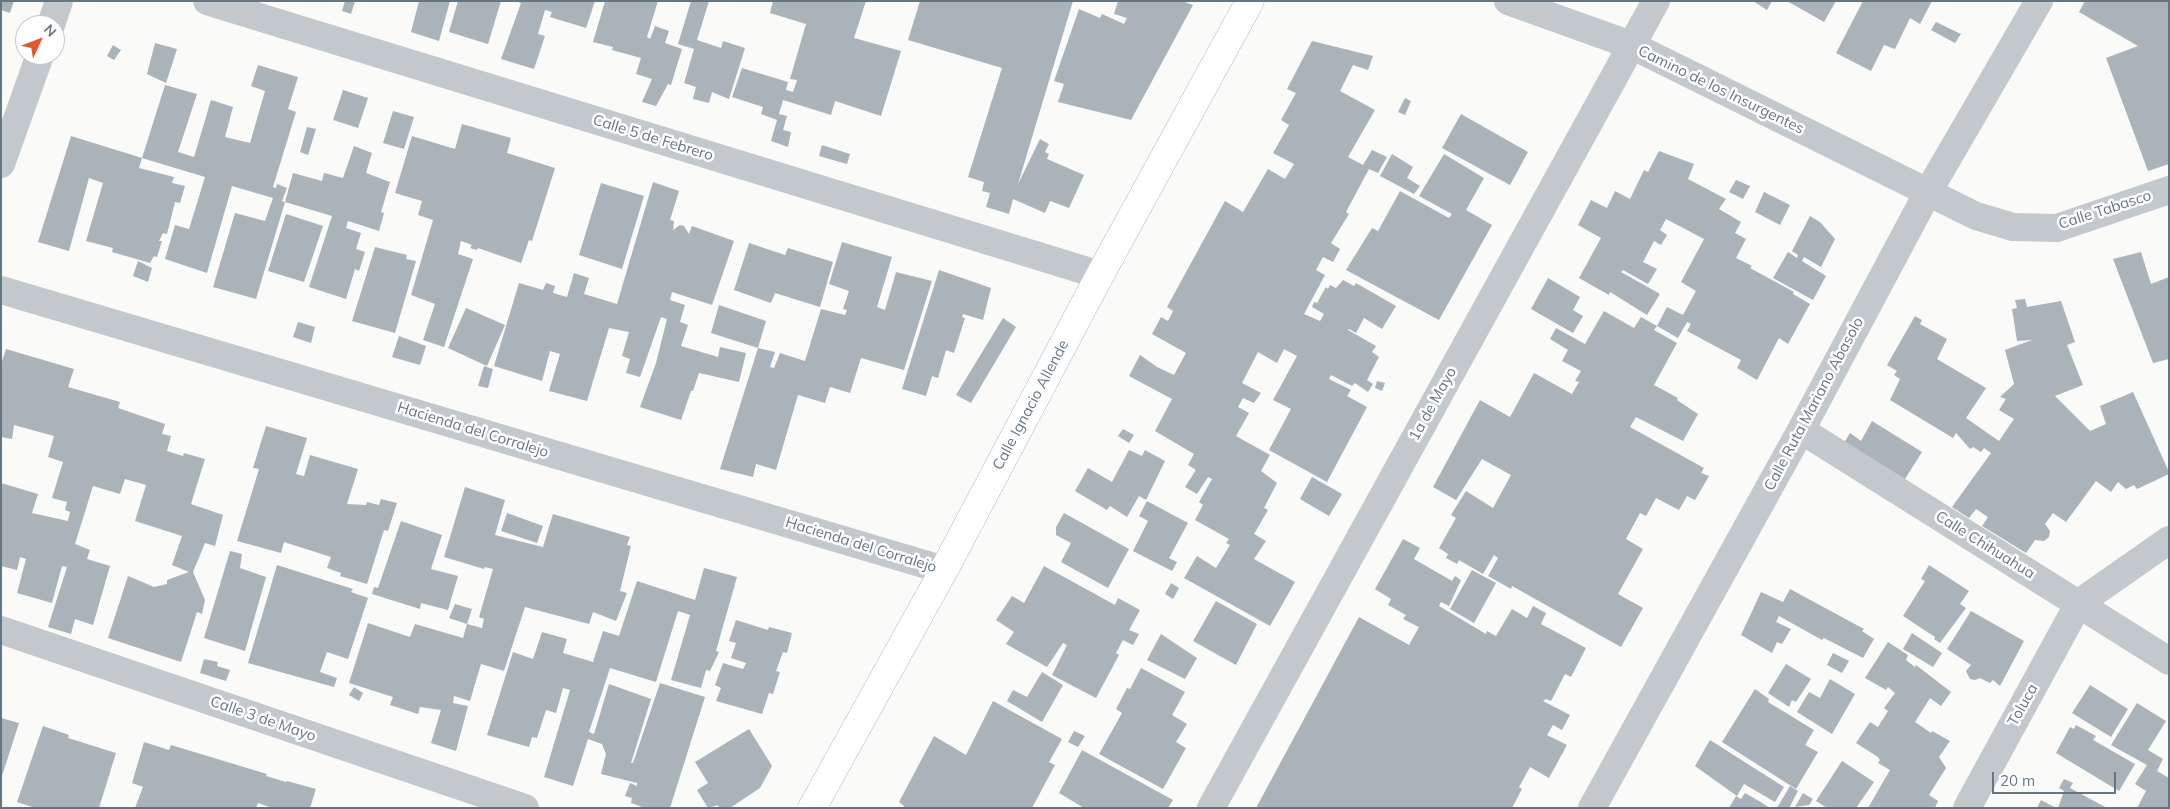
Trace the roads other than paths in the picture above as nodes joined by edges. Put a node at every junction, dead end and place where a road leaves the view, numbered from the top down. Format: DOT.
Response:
graph roads {
  1 [pos="59,1"];
  2 [pos="207,1"];
  3 [pos="1250,1"];
  4 [pos="1508,1"];
  5 [pos="1656,1"];
  6 [pos="2040,1"];
  7 [pos="54,15"];
  8 [pos="1631,46"];
  9 [pos="36,65"];
  10 [pos="1,164"];
  11 [pos="2169,190"];
  12 [pos="1928,192"];
  13 [pos="1100,275"];
  14 [pos="1,290"];
  15 [pos="1801,430"];
  16 [pos="2169,540"];
  17 [pos="944,570"];
  18 [pos="2079,603"];
  19 [pos="1,630"];
  20 [pos="2169,661"];
  21 [pos="525,808"];
  22 [pos="812,808"];
  23 [pos="1211,808"];
  24 [pos="1592,808"];
  25 [pos="1967,808"];
  1 -- 7 [label="street"];
  2 -- 13 [label="street, Calle 5 de Febrero"];
  3 -- 13 [label="street, Calle Ignacio Allende"];
  4 -- 8 [label="street, Camino de los Insurgentes"];
  5 -- 8 [label="street, 1a de Mayo"];
  6 -- 12 [label="street, Calle Ruta Mariano Abasolo"];
  8 -- 12 [label="street, Camino de los Insurgentes"];
  8 -- 23 [label="street, 1a de Mayo"];
  9 -- 10 [label="street"];
  11 -- 12 [label="street, Calle Tabasco"];
  12 -- 15 [label="street, Calle Ruta Mariano Abasolo"];
  13 -- 17 [label="street, Calle Ignacio Allende"];
  14 -- 17 [label="street, Hacienda del Corralejo"];
  15 -- 18 [label="street, Calle Chihuahua"];
  15 -- 24 [label="street, Calle Ruta Mariano Abasolo"];
  16 -- 18 [label="street"];
  17 -- 22 [label="street, Calle Ignacio Allende"];
  18 -- 20 [label="street, Calle Chihuahua"];
  18 -- 25 [label="street, Toluca"];
  19 -- 21 [label="street, Calle 3 de Mayo"];
}
